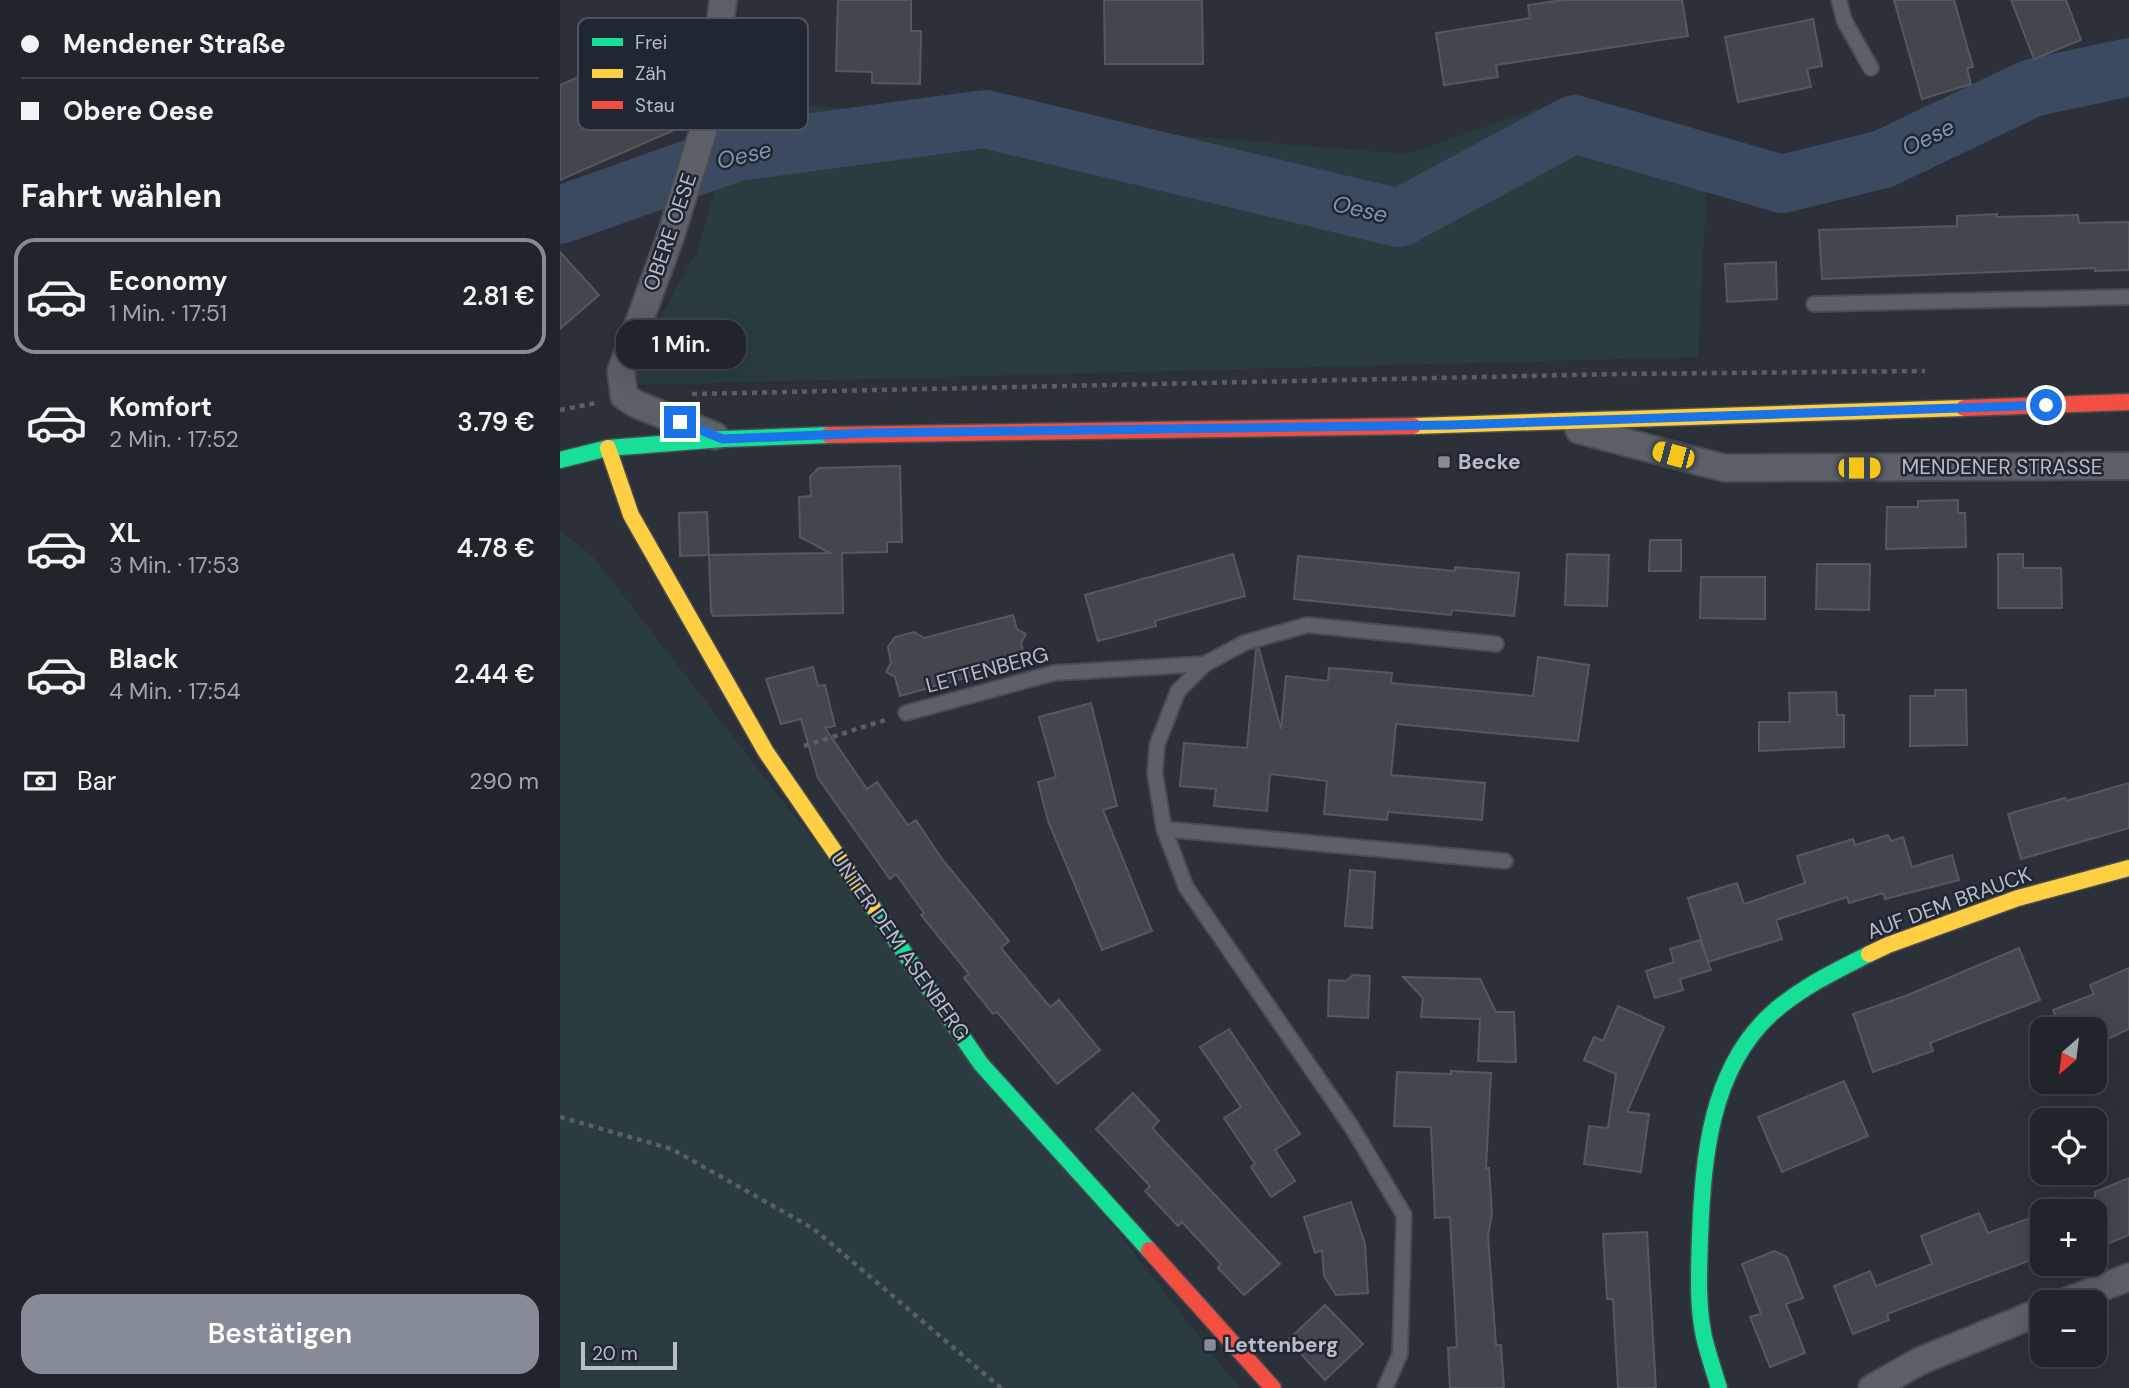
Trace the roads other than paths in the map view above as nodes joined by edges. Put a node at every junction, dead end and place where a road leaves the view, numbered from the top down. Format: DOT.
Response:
graph roads {
  1 [pos="723,0"];
  2 [pos="1839,0"];
  3 [pos="721,18"];
  4 [pos="1871,68"];
  5 [pos="703,130"];
  6 [pos="2129,297"];
  7 [pos="1814,304"];
  8 [pos="2129,402"];
  9 [pos="1546,421"];
  10 [pos="723,439"];
  11 [pos="608,448"];
  12 [pos="560,460"];
  13 [pos="2129,467"];
  14 [pos="1496,644"];
  15 [pos="1205,664"];
  16 [pos="906,713"];
  17 [pos="1164,829"];
  18 [pos="1506,861"];
  19 [pos="2129,868"];
  20 [pos="2129,1276"];
  21 [pos="2095,1290"];
  22 [pos="2030,1316"];
  23 [pos="1273,1388"];
  24 [pos="1385,1388"];
  25 [pos="1719,1388"];
  26 [pos="1872,1388"];
  1 -- 3 [label="street, OBERE OESE"];
  2 -- 4 [label="lane"];
  5 -- 10 [label="street, OBERE OESE"];
  6 -- 7 [label="lane"];
  8 -- 9 [label="street, MENDENER STRASSE"];
  9 -- 10 [label="street, MENDENER STRASSE"];
  9 -- 13 [label="street, MENDENER STRASSE"];
  10 -- 11 [label="street, MENDENER STRASSE"];
  11 -- 12 [label="street, MENDENER STRASSE"];
  11 -- 23 [label="street, UNTER DEM ASENBERG"];
  14 -- 15 [label="lane, LETTENBERG"];
  15 -- 16 [label="lane, LETTENBERG"];
  15 -- 17 [label="lane, LETTENBERG"];
  17 -- 18 [label="lane"];
  17 -- 24 [label="lane, LETTENBERG"];
  19 -- 25 [label="street, AUF DEM BRAUCK"];
  20 -- 21 [label="street"];
  22 -- 26 [label="street"];
}
